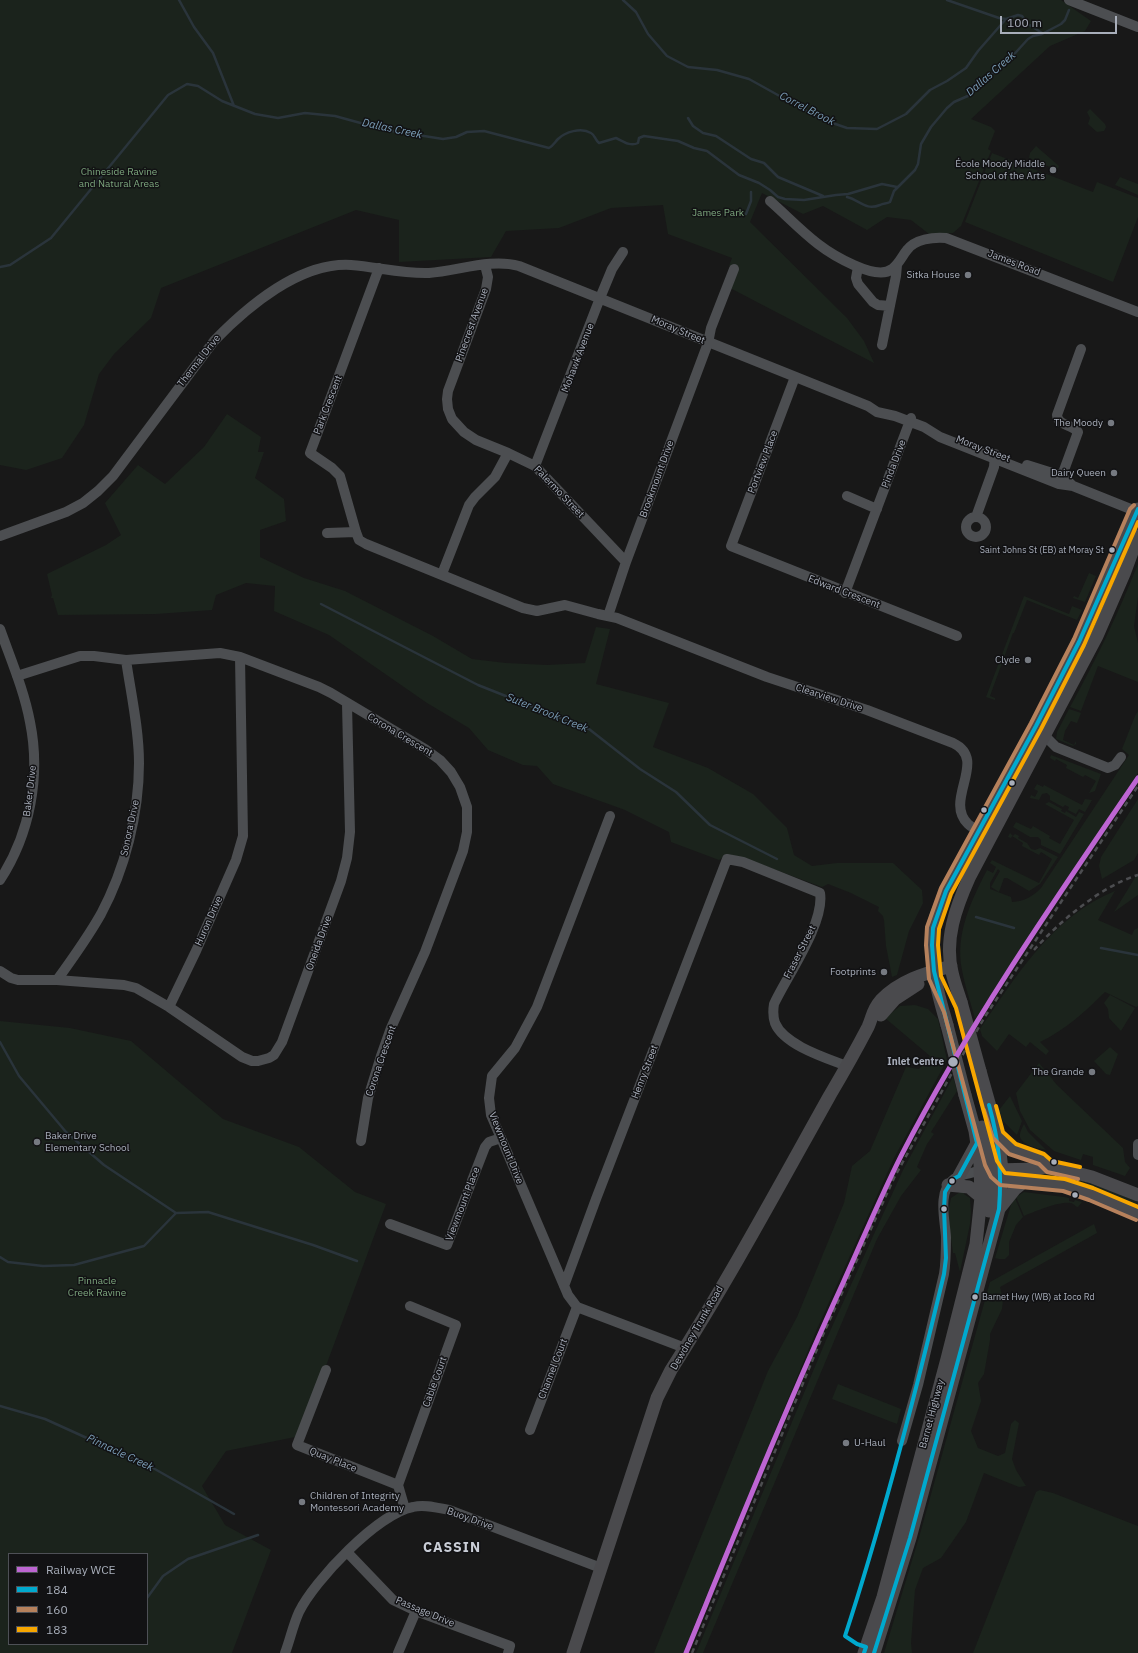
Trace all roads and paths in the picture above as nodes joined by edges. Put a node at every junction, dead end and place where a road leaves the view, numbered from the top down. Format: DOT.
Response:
graph roads {
  1 [pos="1069,0"];
  2 [pos="1138,27"];
  3 [pos="770,201"];
  4 [pos="623,252"];
  5 [pos="897,265"];
  6 [pos="486,266"];
  7 [pos="858,267"];
  8 [pos="379,268"];
  9 [pos="734,269"];
  10 [pos="600,298"];
  11 [pos="890,306"];
  12 [pos="1138,312"];
  13 [pos="708,343"];
  14 [pos="882,345"];
  15 [pos="1081,349"];
  16 [pos="795,377"];
  17 [pos="451,383"];
  18 [pos="910,420"];
  19 [pos="508,453"];
  20 [pos="995,456"];
  21 [pos="536,466"];
  22 [pos="1061,480"];
  23 [pos="847,496"];
  24 [pos="877,509"];
  25 [pos="1137,511"];
  26 [pos="976,517"];
  27 [pos="356,532"];
  28 [pos="327,533"];
  29 [pos="0,536"];
  30 [pos="1138,536"];
  31 [pos="731,546"];
  32 [pos="626,562"];
  33 [pos="442,574"];
  34 [pos="846,592"];
  35 [pos="608,616"];
  36 [pos="0,629"];
  37 [pos="957,636"];
  38 [pos="3,646"];
  39 [pos="240,657"];
  40 [pos="126,660"];
  41 [pos="17,676"];
  42 [pos="347,704"];
  43 [pos="1036,726"];
  44 [pos="1044,736"];
  45 [pos="1121,757"];
  46 [pos="610,816"];
  47 [pos="979,830"];
  48 [pos="727,859"];
  49 [pos="0,880"];
  50 [pos="951,969"];
  51 [pos="0,971"];
  52 [pos="934,974"];
  53 [pos="57,980"];
  54 [pos="168,1007"];
  55 [pos="846,1066"];
  56 [pos="968,1091"];
  57 [pos="998,1136"];
  58 [pos="500,1138"];
  59 [pos="361,1141"];
  60 [pos="977,1143"];
  61 [pos="1138,1144"];
  62 [pos="1138,1156"];
  63 [pos="1049,1166"];
  64 [pos="989,1174"];
  65 [pos="959,1176"];
  66 [pos="1026,1180"];
  67 [pos="948,1185"];
  68 [pos="1138,1195"];
  69 [pos="981,1197"];
  70 [pos="999,1209"];
  71 [pos="1138,1214"];
  72 [pos="390,1224"];
  73 [pos="991,1238"];
  74 [pos="564,1286"];
  75 [pos="410,1306"];
  76 [pos="577,1307"];
  77 [pos="685,1348"];
  78 [pos="326,1370"];
  79 [pos="530,1430"];
  80 [pos="902,1441"];
  81 [pos="398,1485"];
  82 [pos="405,1509"];
  83 [pos="347,1552"];
  84 [pos="601,1568"];
  85 [pos="416,1611"];
  86 [pos="285,1653"];
  87 [pos="398,1653"];
  88 [pos="508,1653"];
  89 [pos="573,1653"];
  90 [pos="864,1653"];
  91 [pos="874,1653"];
  1 -- 2 [label="street"];
  3 -- 7 [label="street"];
  4 -- 10 [label="street, Mohawk Avenue"];
  5 -- 7 [label="street"];
  5 -- 11 [label="street, James Road"];
  5 -- 12 [label="street, James Road"];
  6 -- 8 [label="street, Thermal Drive"];
  6 -- 10 [label="street, Moray Street"];
  6 -- 17 [label="street, Pinecrest Avenue"];
  7 -- 11 [label="street"];
  8 -- 27 [label="street, Park Crescent"];
  8 -- 29 [label="street, Thermal Drive"];
  9 -- 13 [label="street, Brookmount Drive"];
  10 -- 13 [label="street, Moray Street"];
  10 -- 21 [label="street, Mohawk Avenue"];
  11 -- 14 [label="street, James Road"];
  13 -- 16 [label="street, Moray Street"];
  13 -- 32 [label="street, Brookmount Drive"];
  15 -- 22 [label="street"];
  16 -- 18 [label="street, Moray Street"];
  16 -- 31 [label="street, Portview Place"];
  17 -- 19 [label="street, Palermo Street"];
  18 -- 20 [label="street, Moray Street"];
  18 -- 24 [label="street, Pinda Drive"];
  19 -- 21 [label="street, Palermo Street"];
  19 -- 33 [label="street"];
  20 -- 22 [label="street, Moray Street"];
  20 -- 26 [label="street"];
  21 -- 32 [label="street, Palermo Street"];
  22 -- 25 [label="street, Moray Street"];
  23 -- 24 [label="street"];
  24 -- 34 [label="street, Pinda Drive"];
  25 -- 43 [label="main road"];
  27 -- 28 [label="street"];
  27 -- 33 [label="street"];
  30 -- 44 [label="main road"];
  31 -- 34 [label="street, Edward Crescent"];
  32 -- 35 [label="street, Brookmount Drive"];
  33 -- 35 [label="street"];
  34 -- 37 [label="street, Edward Crescent"];
  35 -- 47 [label="street, Clearview Drive"];
  36 -- 38 [label="street, Baker Drive"];
  38 -- 41 [label="street, Baker Drive"];
  39 -- 40 [label="street, Corona Crescent"];
  39 -- 42 [label="street, Corona Crescent"];
  39 -- 54 [label="street, Huron Drive"];
  40 -- 41 [label="street, Corona Crescent"];
  40 -- 53 [label="street, Sonora Drive"];
  41 -- 49 [label="street, Baker Drive"];
  42 -- 54 [label="street, Oneida Drive"];
  42 -- 59 [label="street, Corona Crescent"];
  43 -- 44 [label="street"];
  43 -- 47 [label="main road"];
  44 -- 45 [label="street"];
  44 -- 50 [label="main road"];
  46 -- 58 [label="street, Viewmount Drive"];
  47 -- 52 [label="main road"];
  48 -- 55 [label="street, Fraser Street"];
  48 -- 74 [label="street, Henry Street"];
  50 -- 52 [label="main road, Dewdney Trunk Road"];
  50 -- 57 [label="main road, bridge"];
  51 -- 53 [label="street"];
  52 -- 55 [label="main road, Dewdney Trunk Road"];
  52 -- 56 [label="main road, bridge"];
  53 -- 54 [label="street"];
  55 -- 77 [label="main road, Dewdney Trunk Road"];
  56 -- 60 [label="main road"];
  56 -- 64 [label="main road"];
  57 -- 63 [label="main road"];
  57 -- 64 [label="main road"];
  58 -- 72 [label="street, Viewmount Place"];
  58 -- 74 [label="street, Viewmount Drive"];
  60 -- 64 [label="main road"];
  60 -- 65 [label="main road"];
  61 -- 62 [label="street"];
  63 -- 64 [label="main road"];
  63 -- 68 [label="main road"];
  64 -- 65 [label="street"];
  64 -- 66 [label="main road"];
  64 -- 69 [label="main road, Barnet Highway"];
  64 -- 70 [label="main road, Barnet Highway"];
  64 -- 73 [label="main road"];
  65 -- 67 [label="street"];
  66 -- 70 [label="main road"];
  66 -- 71 [label="main road"];
  67 -- 69 [label="main road"];
  67 -- 80 [label="street"];
  69 -- 90 [label="main road, Barnet Highway"];
  70 -- 73 [label="main road, Barnet Highway"];
  73 -- 91 [label="main road, Barnet Highway"];
  74 -- 76 [label="street, Viewmount Drive"];
  75 -- 81 [label="street, Cable Court"];
  76 -- 77 [label="street"];
  76 -- 79 [label="street, Channel Court"];
  77 -- 84 [label="main road, Dewdney Trunk Road"];
  78 -- 81 [label="street, Quay Place"];
  81 -- 82 [label="street"];
  82 -- 83 [label="street, Buoy Drive"];
  82 -- 84 [label="street, Buoy Drive"];
  83 -- 85 [label="street, Passage Drive"];
  83 -- 86 [label="street, Buoy Drive"];
  84 -- 89 [label="main road, Dewdney Trunk Road"];
  85 -- 87 [label="street"];
  85 -- 88 [label="street, Passage Drive"];
}
